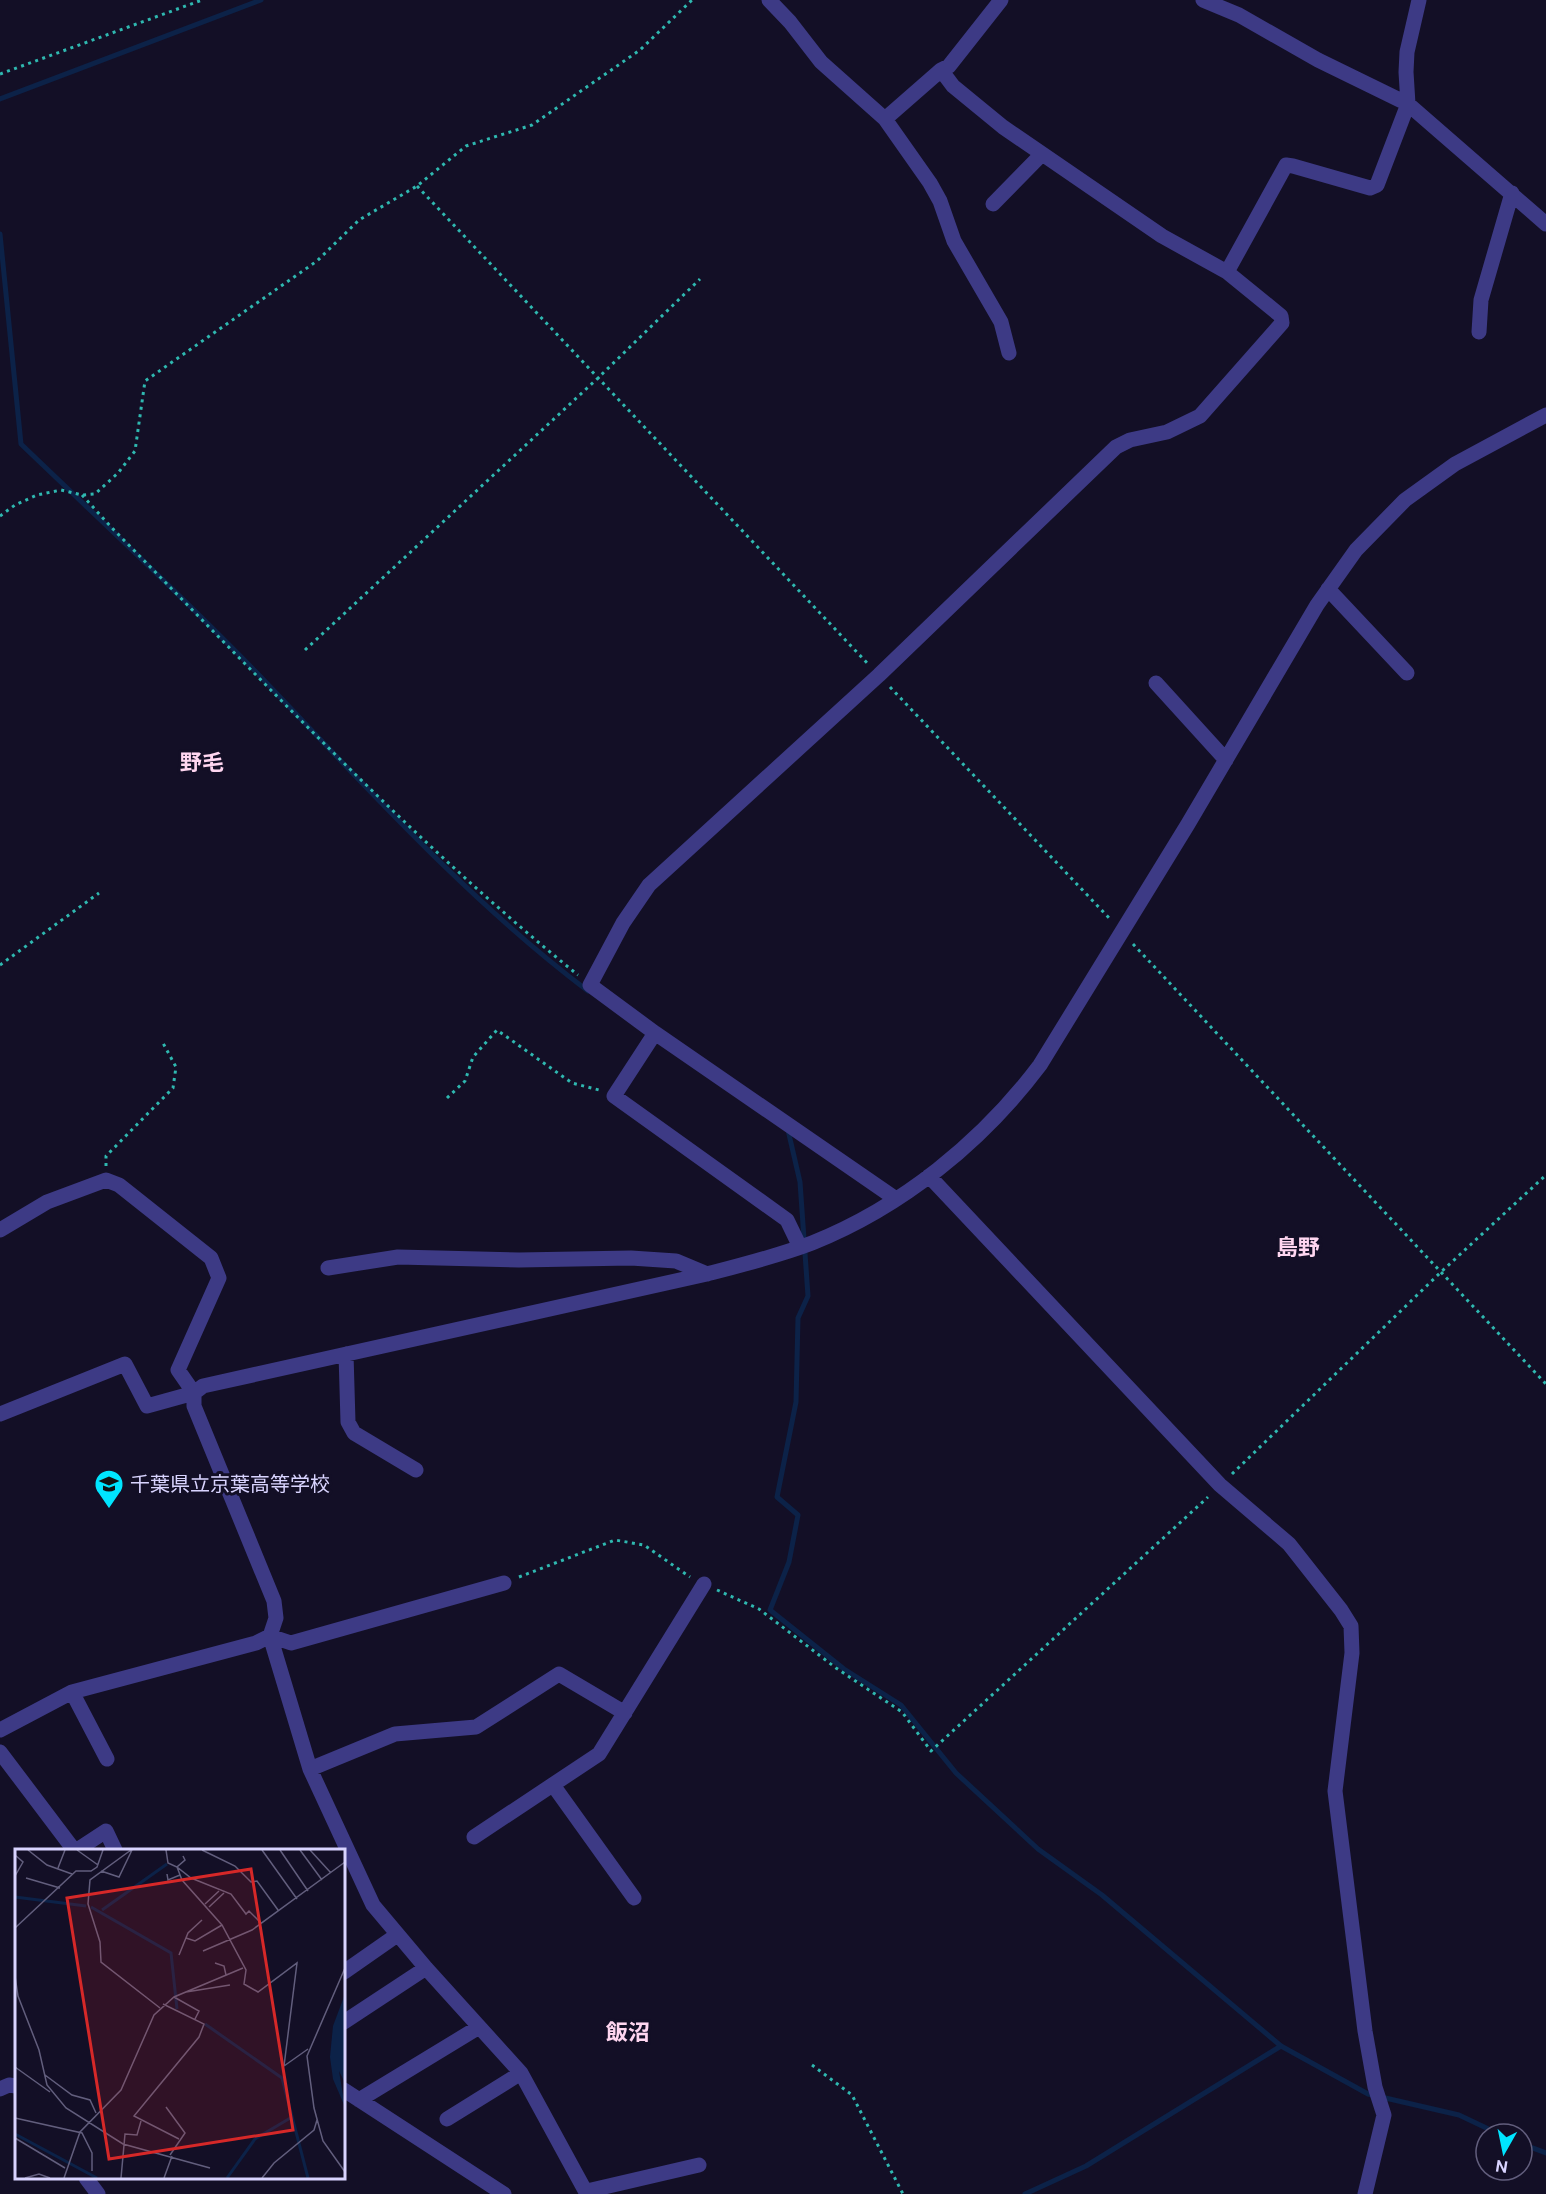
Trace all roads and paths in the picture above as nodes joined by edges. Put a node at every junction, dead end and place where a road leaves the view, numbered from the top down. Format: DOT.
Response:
graph roads {
  1 [pos="202,0"];
  2 [pos="692,0"];
  3 [pos="770,0"];
  4 [pos="1001,0"];
  5 [pos="1419,0"];
  6 [pos="1208,1"];
  7 [pos="941,70"];
  8 [pos="0,74"];
  9 [pos="1408,104"];
  10 [pos="885,118"];
  11 [pos="1042,154"];
  12 [pos="417,186"];
  13 [pos="1512,193"];
  14 [pos="993,204"];
  15 [pos="1546,224"];
  16 [pos="1227,272"];
  17 [pos="700,279"];
  18 [pos="1479,332"];
  19 [pos="1009,352"];
  20 [pos="598,378"];
  21 [pos="1546,415"];
  22 [pos="82,495"];
  23 [pos="0,516"];
  24 [pos="1328,589"];
  25 [pos="305,650"];
  26 [pos="1407,674"];
  27 [pos="879,675"];
  28 [pos="1155,683"];
  29 [pos="1226,760"];
  30 [pos="99,893"];
  31 [pos="1122,931"];
  32 [pos="0,965"];
  33 [pos="590,985"];
  34 [pos="655,1033"];
  35 [pos="163,1042"];
  36 [pos="614,1096"];
  37 [pos="447,1098"];
  38 [pos="1546,1175"];
  39 [pos="929,1176"];
  40 [pos="106,1180"];
  41 [pos="896,1199"];
  42 [pos="0,1230"];
  43 [pos="800,1247"];
  44 [pos="328,1268"];
  45 [pos="1441,1272"];
  46 [pos="707,1274"];
  47 [pos="346,1354"];
  48 [pos="1546,1384"];
  49 [pos="194,1393"];
  50 [pos="0,1414"];
  51 [pos="416,1470"];
  52 [pos="1220,1485"];
  53 [pos="504,1583"];
  54 [pos="704,1584"];
  55 [pos="270,1636"];
  56 [pos="72,1692"];
  57 [pos="625,1713"];
  58 [pos="0,1730"];
  59 [pos="0,1752"];
  60 [pos="107,1760"];
  61 [pos="310,1768"];
  62 [pos="553,1785"];
  63 [pos="474,1837"];
  64 [pos="73,1849"];
  65 [pos="78,1849"];
  66 [pos="114,1849"];
  67 [pos="634,1898"];
  68 [pos="397,1935"];
  69 [pos="426,1968"];
  70 [pos="345,1971"];
  71 [pos="345,2021"];
  72 [pos="479,2027"];
  73 [pos="812,2065"];
  74 [pos="521,2073"];
  75 [pos="15,2086"];
  76 [pos="0,2089"];
  77 [pos="345,2091"];
  78 [pos="359,2100"];
  79 [pos="447,2119"];
  80 [pos="699,2165"];
  81 [pos="87,2179"];
  82 [pos="587,2193"];
  83 [pos="98,2194"];
  84 [pos="504,2194"];
  85 [pos="903,2194"];
  86 [pos="1365,2194"];
  1 -- 8 [label="path"];
  2 -- 12 [label="path"];
  3 -- 10 [label="street"];
  4 -- 7 [label="street"];
  5 -- 9 [label="street"];
  6 -- 9 [label="street"];
  7 -- 10 [label="street"];
  7 -- 11 [label="street"];
  9 -- 13 [label="street"];
  9 -- 16 [label="street"];
  10 -- 19 [label="street"];
  11 -- 14 [label="street"];
  11 -- 16 [label="street"];
  12 -- 20 [label="path"];
  12 -- 22 [label="path"];
  13 -- 15 [label="street"];
  13 -- 18 [label="street"];
  16 -- 27 [label="street"];
  17 -- 20 [label="path"];
  20 -- 25 [label="path"];
  20 -- 27 [label="path"];
  21 -- 24 [label="street"];
  22 -- 23 [label="path"];
  22 -- 33 [label="path"];
  24 -- 26 [label="street"];
  24 -- 29 [label="street"];
  27 -- 31 [label="path"];
  27 -- 33 [label="street"];
  28 -- 29 [label="street"];
  29 -- 31 [label="street"];
  30 -- 32 [label="path"];
  31 -- 39 [label="street"];
  31 -- 45 [label="path"];
  33 -- 34 [label="street"];
  34 -- 36 [label="street"];
  34 -- 41 [label="street"];
  35 -- 40 [label="path"];
  36 -- 37 [label="path"];
  36 -- 43 [label="street"];
  38 -- 45 [label="path"];
  39 -- 41 [label="street"];
  39 -- 52 [label="street"];
  40 -- 42 [label="street"];
  40 -- 49 [label="street"];
  41 -- 43 [label="street"];
  43 -- 46 [label="street"];
  44 -- 46 [label="street"];
  45 -- 48 [label="path"];
  45 -- 52 [label="path"];
  46 -- 47 [label="street"];
  47 -- 49 [label="street"];
  47 -- 51 [label="street"];
  49 -- 50 [label="street"];
  49 -- 55 [label="street"];
  52 -- 54 [label="path"];
  52 -- 86 [label="street"];
  53 -- 54 [label="path"];
  53 -- 55 [label="street"];
  54 -- 57 [label="street"];
  55 -- 56 [label="street"];
  55 -- 61 [label="street"];
  56 -- 58 [label="street"];
  56 -- 60 [label="street"];
  57 -- 61 [label="street"];
  57 -- 62 [label="street"];
  59 -- 64 [label="street"];
  61 -- 68 [label="street"];
  62 -- 63 [label="street"];
  62 -- 67 [label="street"];
  65 -- 66 [label="street"];
  68 -- 69 [label="street"];
  68 -- 70 [label="street"];
  69 -- 71 [label="street"];
  69 -- 72 [label="street"];
  72 -- 74 [label="street"];
  72 -- 78 [label="street"];
  73 -- 85 [label="path"];
  74 -- 79 [label="street"];
  74 -- 82 [label="street"];
  75 -- 76 [label="street"];
  77 -- 78 [label="street"];
  78 -- 84 [label="street"];
  80 -- 82 [label="street"];
  81 -- 83 [label="street"];
}
